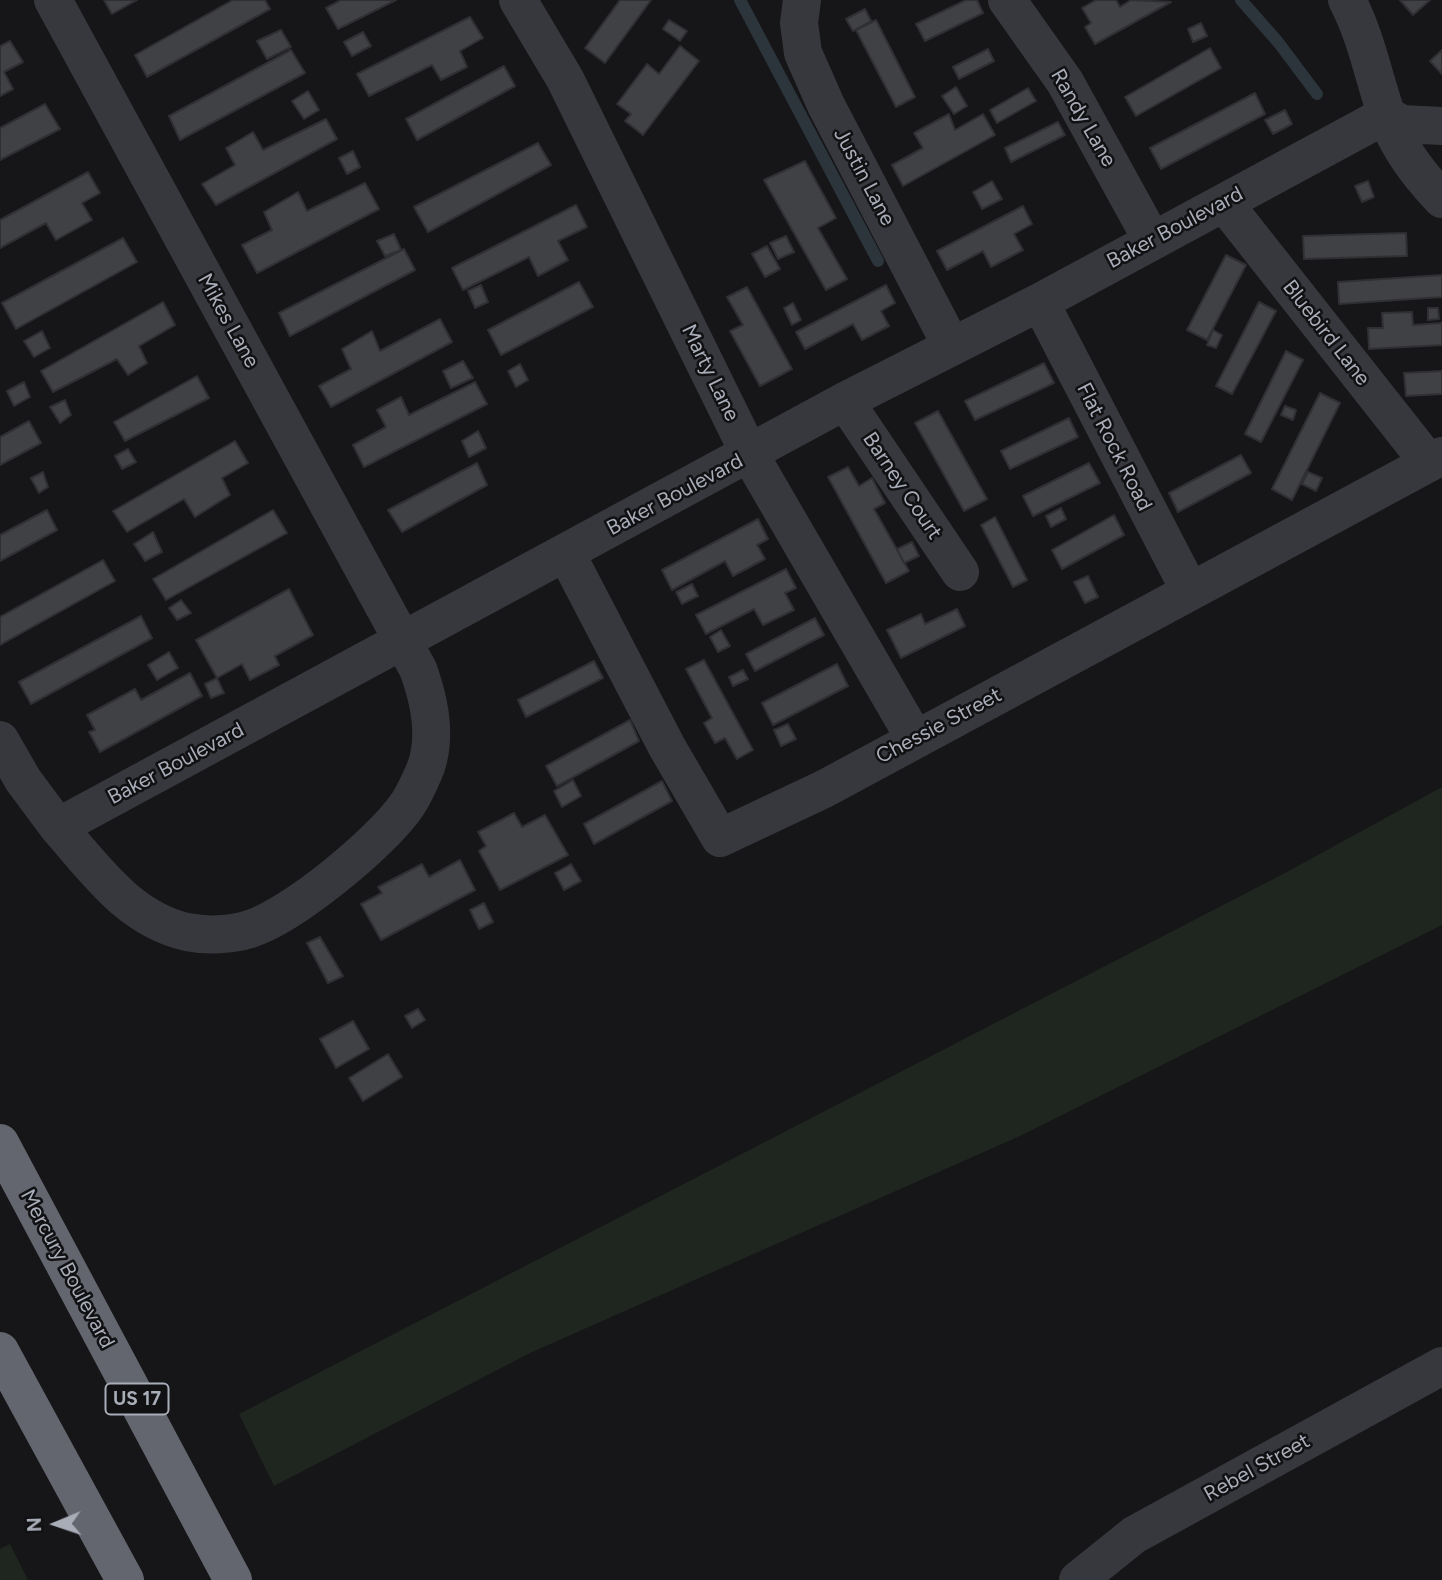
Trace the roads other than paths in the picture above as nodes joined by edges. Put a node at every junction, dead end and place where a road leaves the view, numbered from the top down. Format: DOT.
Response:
graph roads {
  1 [pos="53,0"];
  2 [pos="518,0"];
  3 [pos="802,0"];
  4 [pos="1007,0"];
  5 [pos="1347,0"];
  6 [pos="1386,115"];
  7 [pos="1442,126"];
  8 [pos="1442,199"];
  9 [pos="1224,202"];
  10 [pos="1152,240"];
  11 [pos="1040,302"];
  12 [pos="952,347"];
  13 [pos="845,401"];
  14 [pos="750,455"];
  15 [pos="1435,459"];
  16 [pos="566,554"];
  17 [pos="960,572"];
  18 [pos="1190,591"];
  19 [pos="402,641"];
  20 [pos="915,739"];
  21 [pos="0,740"];
  22 [pos="58,827"];
  23 [pos="0,1143"];
  24 [pos="0,1351"];
  25 [pos="1442,1366"];
  26 [pos="125,1580"];
  27 [pos="233,1580"];
  28 [pos="1078,1580"];
  1 -- 19 [label="street, Mikes Lane"];
  2 -- 14 [label="street, Marty Lane"];
  3 -- 12 [label="street, Justin Lane"];
  4 -- 10 [label="street, Randy Lane"];
  5 -- 6 [label="street"];
  6 -- 7 [label="street"];
  6 -- 8 [label="street"];
  6 -- 9 [label="street, Baker Boulevard"];
  9 -- 10 [label="street, Baker Boulevard"];
  9 -- 15 [label="street, Bluebird Lane"];
  10 -- 11 [label="street, Baker Boulevard"];
  11 -- 12 [label="street, Baker Boulevard"];
  11 -- 18 [label="street, Flat Rock Road"];
  12 -- 13 [label="street, Baker Boulevard"];
  13 -- 14 [label="street, Baker Boulevard"];
  13 -- 17 [label="street, Barney Court"];
  14 -- 16 [label="street, Baker Boulevard"];
  14 -- 20 [label="street, Marty Lane"];
  15 -- 18 [label="street, Chessie Street"];
  16 -- 19 [label="street, Baker Boulevard"];
  16 -- 20 [label="street, Chessie Street"];
  18 -- 20 [label="street, Chessie Street"];
  19 -- 22 [label="street, Baker Boulevard"];
  19 -- 22 [label="street, Mikes Lane"];
  21 -- 22 [label="street"];
  23 -- 27 [label="highway, Mercury Boulevard / US 17"];
  24 -- 26 [label="highway"];
  25 -- 28 [label="street, Rebel Street"];
}
